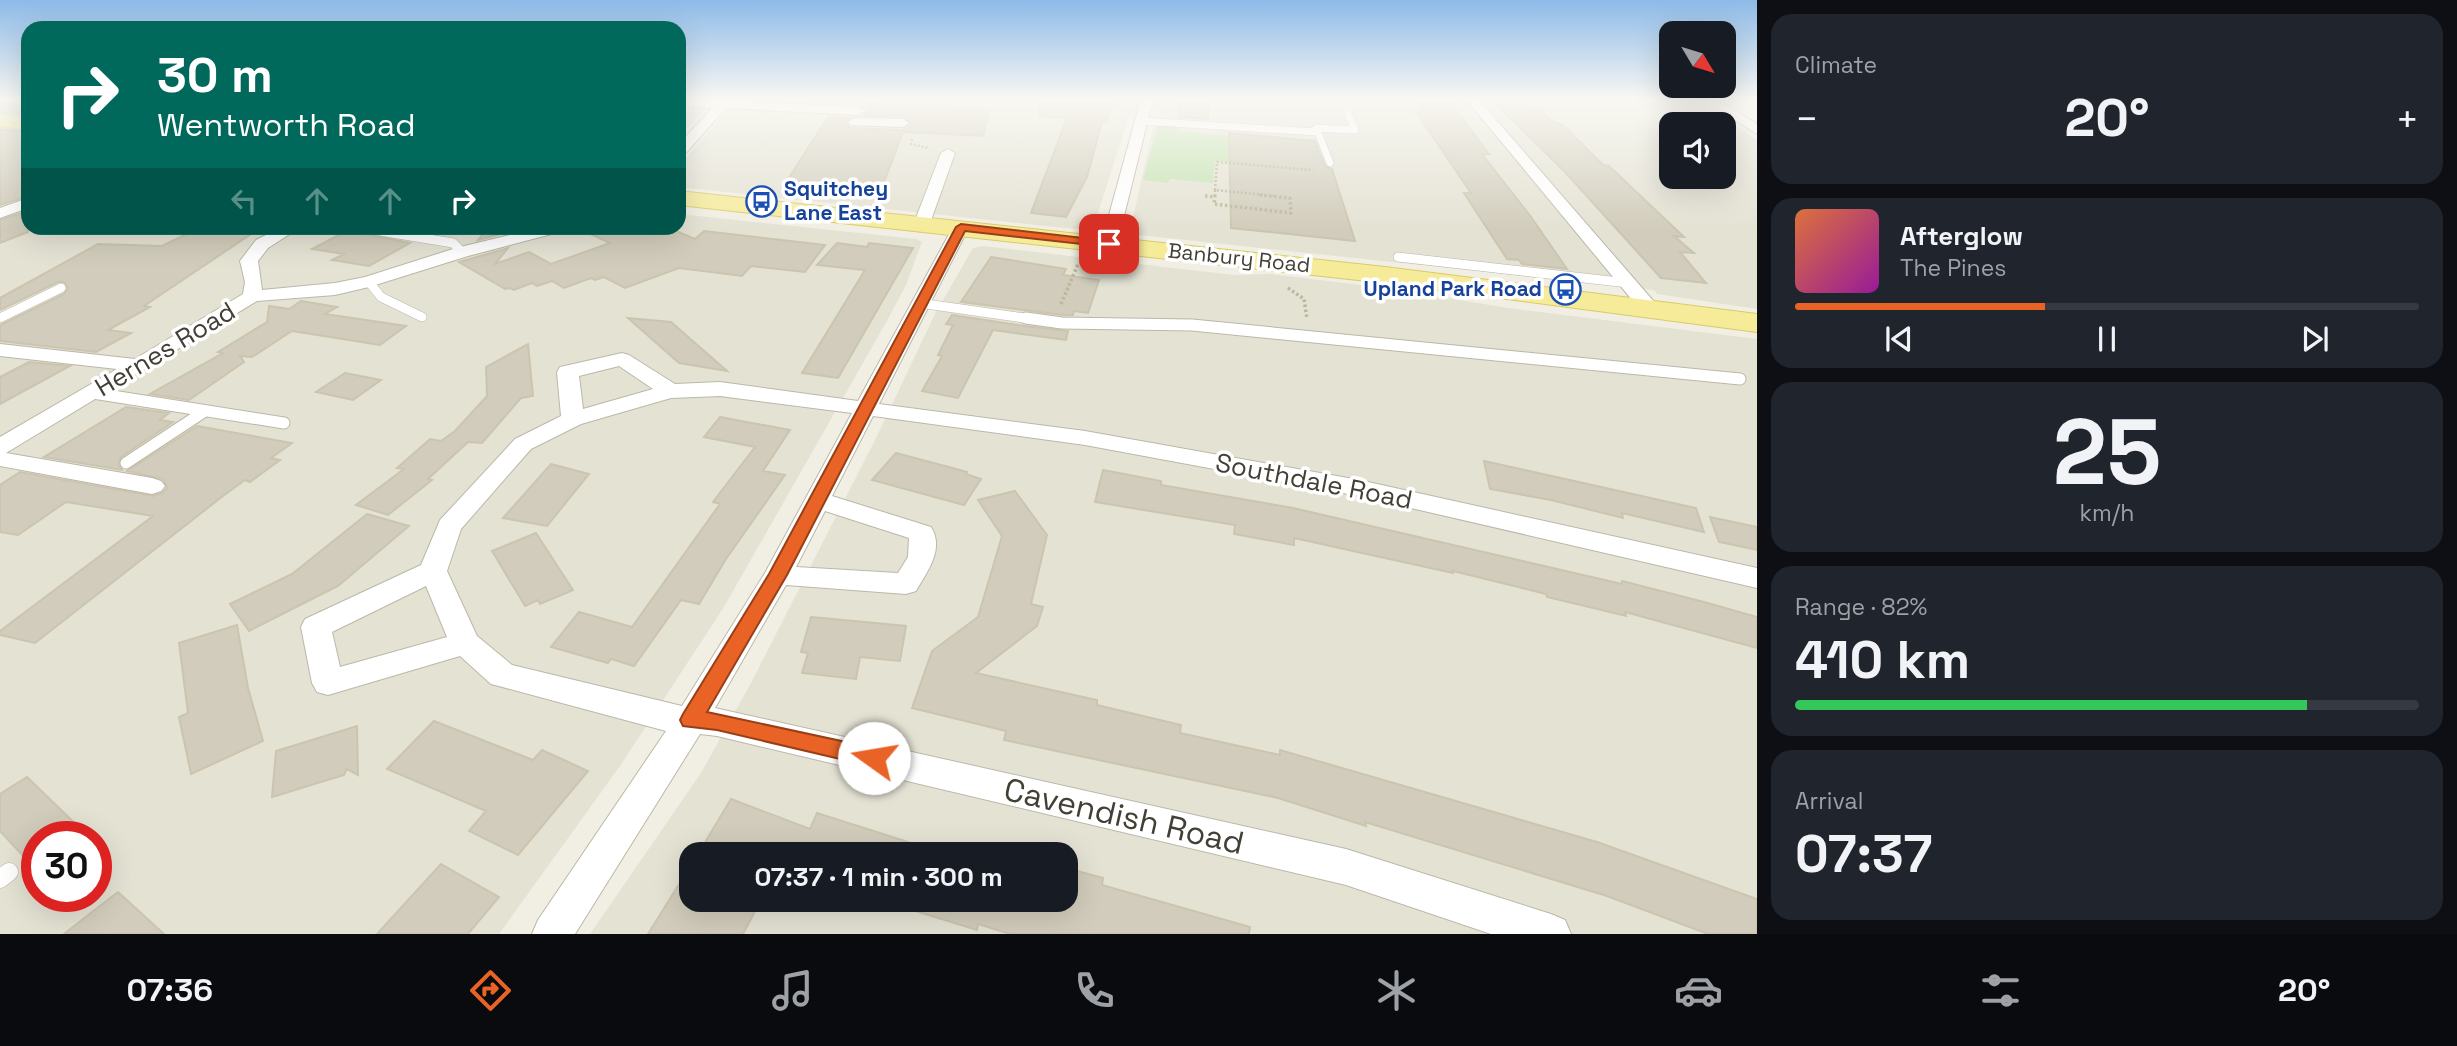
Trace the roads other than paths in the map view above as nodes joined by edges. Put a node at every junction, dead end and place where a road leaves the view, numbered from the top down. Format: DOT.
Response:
graph roads {
  1 [pos="1133,143"];
  2 [pos="1322,143"];
  3 [pos="1509,143"];
  4 [pos="948,153"];
  5 [pos="1330,163"];
  6 [pos="686,199"];
  7 [pos="21,206"];
  8 [pos="0,213"];
  9 [pos="922,223"];
  10 [pos="961,227"];
  11 [pos="278,235"];
  12 [pos="400,235"];
  13 [pos="529,235"];
  14 [pos="1096,249"];
  15 [pos="462,252"];
  16 [pos="1398,257"];
  17 [pos="369,282"];
  18 [pos="1628,283"];
  19 [pos="61,288"];
  20 [pos="252,296"];
  21 [pos="919,303"];
  22 [pos="1649,308"];
  23 [pos="422,317"];
  24 [pos="0,318"];
  25 [pos="1757,323"];
  26 [pos="0,350"];
  27 [pos="137,365"];
  28 [pos="1740,379"];
  29 [pos="670,391"];
  30 [pos="93,393"];
  31 [pos="865,410"];
  32 [pos="205,411"];
  33 [pos="573,419"];
  34 [pos="284,423"];
  35 [pos="0,447"];
  36 [pos="0,459"];
  37 [pos="126,463"];
  38 [pos="152,486"];
  39 [pos="817,500"];
  40 [pos="433,571"];
  41 [pos="778,575"];
  42 [pos="1757,578"];
  43 [pos="465,643"];
  44 [pos="691,720"];
  45 [pos="552,934"];
  46 [pos="1551,934"];
  1 -- 14 [label="street"];
  2 -- 5 [label="lane"];
  3 -- 18 [label="street"];
  4 -- 9 [label="street"];
  6 -- 9 [label="main road, Banbury Road"];
  7 -- 8 [label="street"];
  9 -- 10 [label="main road, Banbury Road"];
  10 -- 14 [label="main road, Banbury Road"];
  10 -- 21 [label="street"];
  11 -- 20 [label="street, Hernes Road"];
  12 -- 15 [label="lane"];
  13 -- 15 [label="street"];
  14 -- 22 [label="main road, Banbury Road"];
  15 -- 17 [label="street"];
  16 -- 18 [label="lane"];
  17 -- 20 [label="street"];
  17 -- 23 [label="lane"];
  18 -- 22 [label="street"];
  19 -- 24 [label="lane"];
  20 -- 27 [label="street, Hernes Road"];
  21 -- 28 [label="lane"];
  21 -- 31 [label="street"];
  22 -- 25 [label="main road, Banbury Road"];
  26 -- 27 [label="street"];
  27 -- 30 [label="street, Hernes Road"];
  29 -- 31 [label="street, Southdale Road"];
  29 -- 33 [label="street, Southdale Road"];
  29 -- 33 [label="street"];
  30 -- 32 [label="lane"];
  30 -- 35 [label="street, Hernes Road"];
  31 -- 39 [label="street"];
  31 -- 42 [label="street, Southdale Road"];
  32 -- 34 [label="lane"];
  32 -- 37 [label="lane"];
  33 -- 40 [label="street, Southdale Road"];
  36 -- 38 [label="street"];
  39 -- 41 [label="street"];
  39 -- 41 [label="street"];
  40 -- 43 [label="street"];
  40 -- 43 [label="street"];
  41 -- 44 [label="street"];
  43 -- 44 [label="street, Cavendish Road"];
  44 -- 45 [label="street"];
  44 -- 46 [label="street, Cavendish Road"];
}
